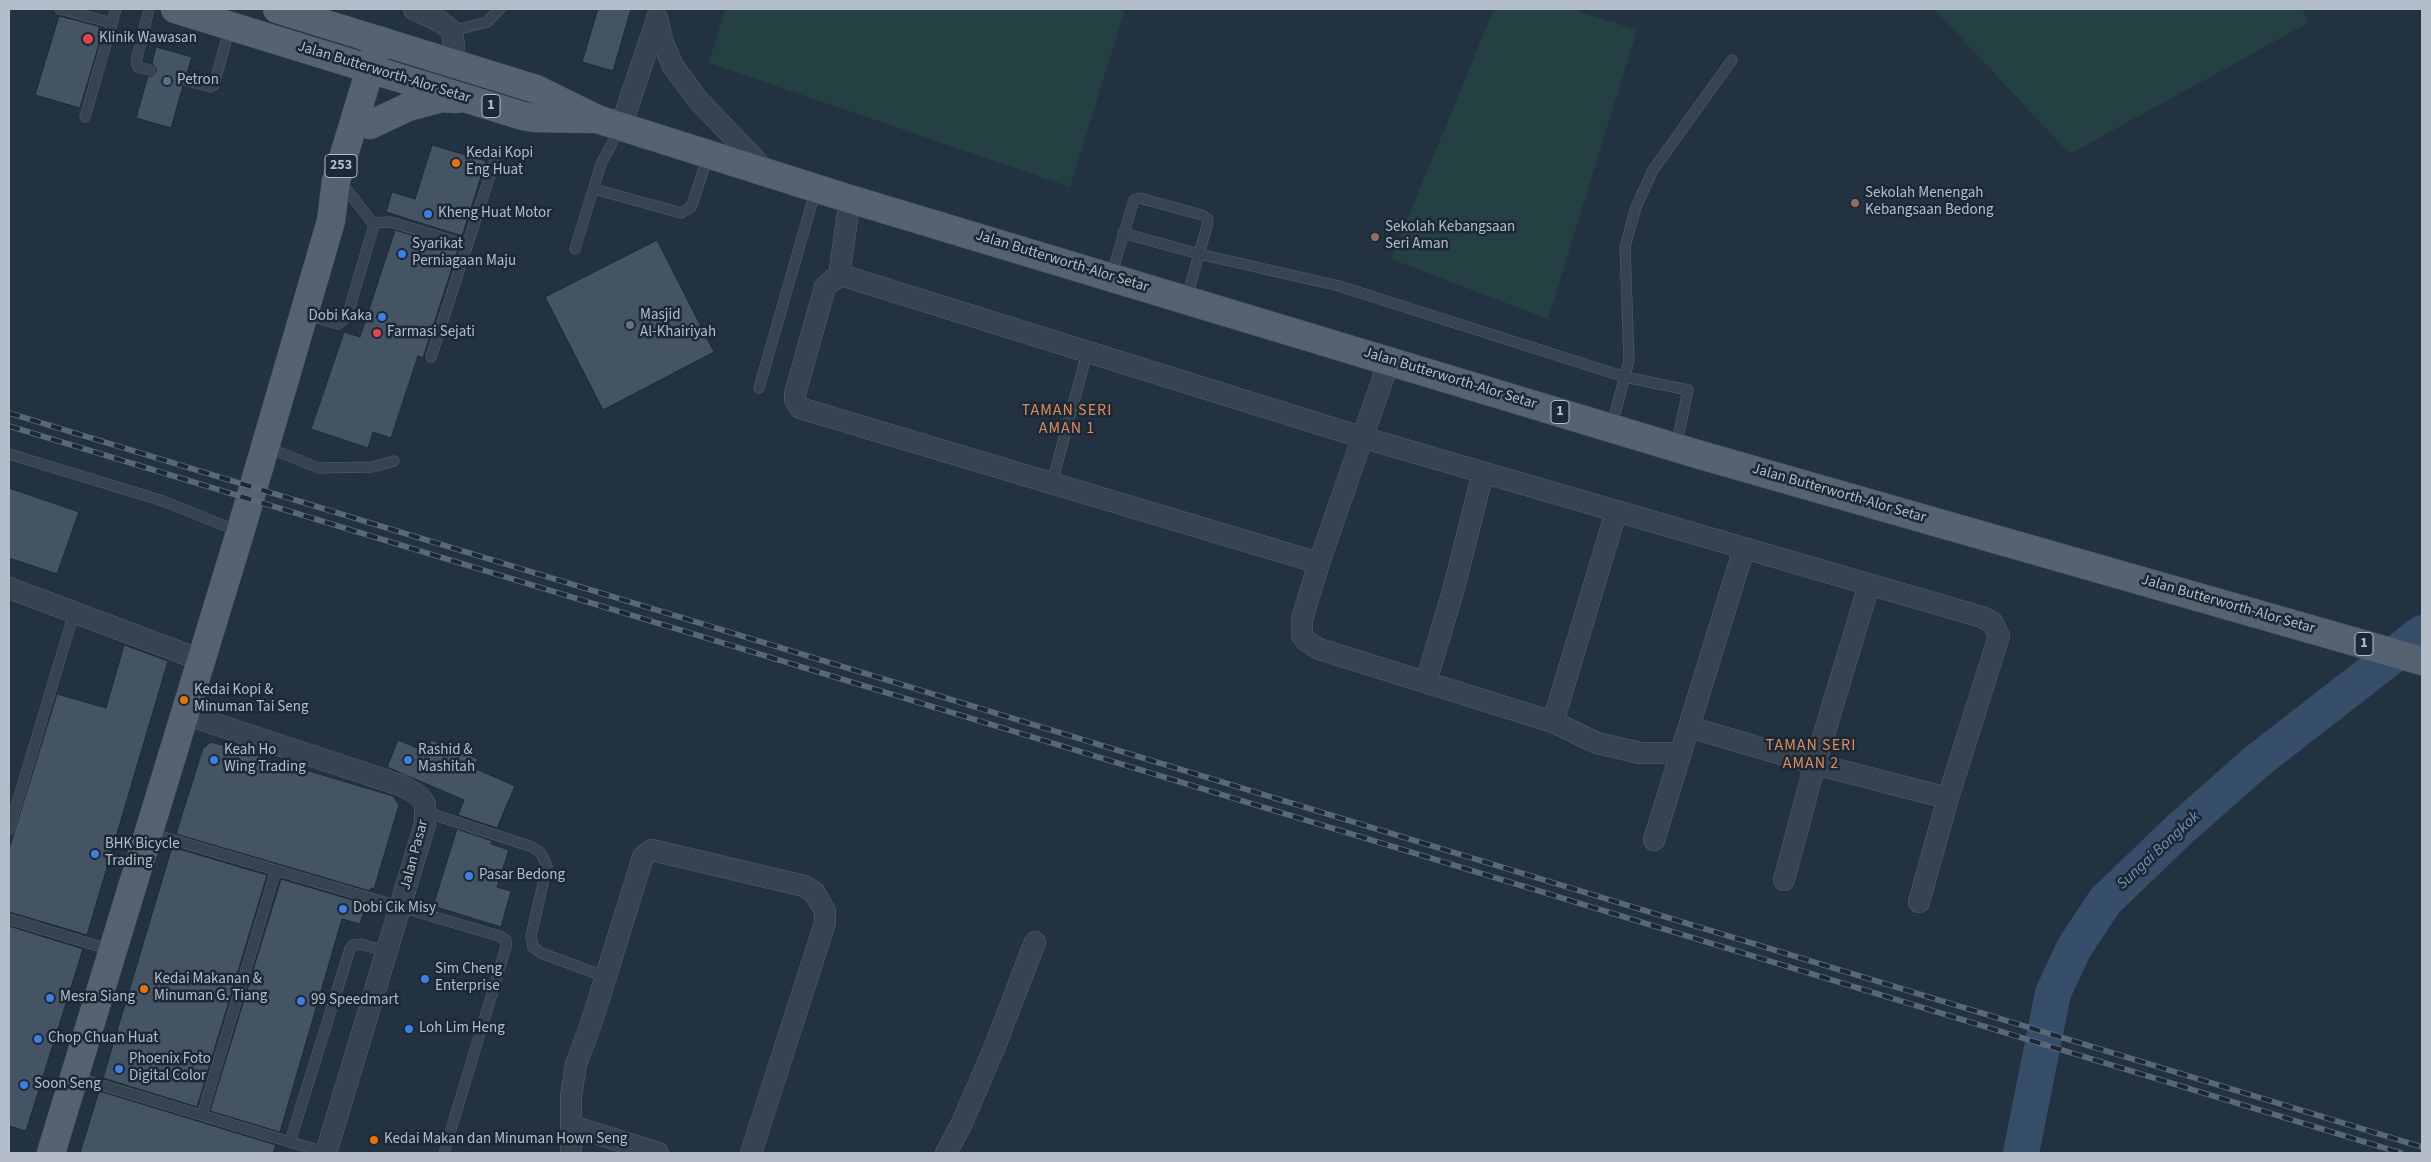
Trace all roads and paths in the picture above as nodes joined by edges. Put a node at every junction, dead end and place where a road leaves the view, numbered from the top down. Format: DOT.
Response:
graph roads {
  1 [pos="60,9"];
  2 [pos="116,9"];
  3 [pos="149,9"];
  4 [pos="175,9"];
  5 [pos="277,9"];
  6 [pos="414,9"];
  7 [pos="500,9"];
  8 [pos="658,14"];
  9 [pos="112,23"];
  10 [pos="230,26"];
  11 [pos="452,31"];
  12 [pos="388,43"];
  13 [pos="312,51"];
  14 [pos="1732,60"];
  15 [pos="452,63"];
  16 [pos="150,70"];
  17 [pos="379,71"];
  18 [pos="185,80"];
  19 [pos="471,100"];
  20 [pos="85,116"];
  21 [pos="364,119"];
  22 [pos="609,123"];
  23 [pos="709,154"];
  24 [pos="494,163"];
  25 [pos="768,173"];
  26 [pos="816,188"];
  27 [pos="594,189"];
  28 [pos="348,191"];
  29 [pos="850,198"];
  30 [pos="331,221"];
  31 [pos="373,223"];
  32 [pos="1123,233"];
  33 [pos="467,245"];
  34 [pos="575,248"];
  35 [pos="1199,254"];
  36 [pos="839,276"];
  37 [pos="1111,277"];
  38 [pos="1186,300"];
  39 [pos="304,314"];
  40 [pos="1087,352"];
  41 [pos="431,357"];
  42 [pos="1389,361"];
  43 [pos="1625,377"];
  44 [pos="759,388"];
  45 [pos="1611,428"];
  46 [pos="1362,437"];
  47 [pos="265,447"];
  48 [pos="1676,448"];
  49 [pos="9,454"];
  50 [pos="394,461"];
  51 [pos="1483,473"];
  52 [pos="1052,483"];
  53 [pos="1616,512"];
  54 [pos="240,533"];
  55 [pos="1744,548"];
  56 [pos="1319,563"];
  57 [pos="1870,585"];
  58 [pos="9,588"];
  59 [pos="74,613"];
  60 [pos="202,660"];
  61 [pos="2422,661"];
  62 [pos="1426,682"];
  63 [pos="185,714"];
  64 [pos="1553,722"];
  65 [pos="1689,727"];
  66 [pos="1681,753"];
  67 [pos="1815,764"];
  68 [pos="1948,798"];
  69 [pos="426,812"];
  70 [pos="9,830"];
  71 [pos="149,833"];
  72 [pos="1654,840"];
  73 [pos="276,870"];
  74 [pos="1784,880"];
  75 [pos="1919,902"];
  76 [pos="400,906"];
  77 [pos="9,919"];
  78 [pos="1035,942"];
  79 [pos="113,951"];
  80 [pos="387,952"];
  81 [pos="606,977"];
  82 [pos="74,1076"];
  83 [pos="202,1115"];
  84 [pos="572,1126"];
  85 [pos="290,1142"];
  86 [pos="51,1153"];
  87 [pos="326,1153"];
  88 [pos="444,1153"];
  89 [pos="571,1153"];
  90 [pos="658,1153"];
  91 [pos="751,1153"];
  92 [pos="946,1153"];
  1 -- 9 [label="lane"];
  2 -- 9 [label="lane"];
  3 -- 16 [label="lane"];
  4 -- 10 [label="main road, Jalan Butterworth-Alor Setar / 1"];
  5 -- 12 [label="main road, Jalan Butterworth-Alor Setar / 1"];
  6 -- 11 [label="street"];
  7 -- 11 [label="lane"];
  8 -- 22 [label="street"];
  8 -- 25 [label="street"];
  9 -- 20 [label="lane"];
  10 -- 13 [label="main road, Jalan Butterworth-Alor Setar / 1"];
  10 -- 18 [label="lane"];
  11 -- 15 [label="street"];
  12 -- 15 [label="main road, Jalan Butterworth-Alor Setar / 1"];
  12 -- 17 [label="main road, 253"];
  13 -- 17 [label="main road, Jalan Butterworth-Alor Setar / 1"];
  13 -- 21 [label="main road"];
  14 -- 43 [label="lane"];
  15 -- 22 [label="main road, Jalan Butterworth-Alor Setar / 1"];
  17 -- 19 [label="main road, Jalan Butterworth-Alor Setar / 1"];
  17 -- 21 [label="main road, 253"];
  19 -- 21 [label="main road"];
  19 -- 22 [label="main road, Jalan Butterworth-Alor Setar / 1"];
  21 -- 28 [label="main road, 253"];
  21 -- 30 [label="main road, 253"];
  22 -- 23 [label="main road, Jalan Butterworth-Alor Setar / 1"];
  22 -- 27 [label="lane"];
  23 -- 25 [label="main road, Jalan Butterworth-Alor Setar / 1"];
  23 -- 27 [label="lane"];
  24 -- 33 [label="lane"];
  25 -- 26 [label="main road, Jalan Butterworth-Alor Setar / 1"];
  26 -- 29 [label="main road, Jalan Butterworth-Alor Setar / 1"];
  26 -- 44 [label="lane"];
  27 -- 34 [label="lane"];
  28 -- 30 [label="main road, 253"];
  28 -- 31 [label="lane"];
  29 -- 36 [label="street"];
  29 -- 37 [label="main road, Jalan Butterworth-Alor Setar / 1"];
  30 -- 39 [label="main road, 253"];
  31 -- 33 [label="lane"];
  31 -- 39 [label="lane"];
  32 -- 35 [label="lane"];
  32 -- 35 [label="lane"];
  32 -- 37 [label="lane"];
  33 -- 41 [label="lane"];
  35 -- 38 [label="lane"];
  35 -- 43 [label="lane"];
  36 -- 40 [label="street"];
  36 -- 52 [label="street"];
  37 -- 38 [label="main road, Jalan Butterworth-Alor Setar / 1"];
  38 -- 42 [label="main road, Jalan Butterworth-Alor Setar / 1"];
  39 -- 47 [label="main road, 253"];
  40 -- 46 [label="street"];
  40 -- 52 [label="lane"];
  42 -- 45 [label="main road, Jalan Butterworth-Alor Setar / 1"];
  42 -- 46 [label="street"];
  43 -- 45 [label="lane"];
  43 -- 48 [label="lane"];
  45 -- 48 [label="main road, Jalan Butterworth-Alor Setar / 1"];
  46 -- 51 [label="street"];
  46 -- 56 [label="street"];
  47 -- 50 [label="lane"];
  47 -- 54 [label="main road, 253"];
  48 -- 61 [label="main road, Jalan Butterworth-Alor Setar / 1"];
  49 -- 54 [label="lane"];
  51 -- 53 [label="street"];
  51 -- 62 [label="street"];
  52 -- 56 [label="street"];
  53 -- 55 [label="street"];
  53 -- 64 [label="street"];
  54 -- 60 [label="main road, 253"];
  55 -- 57 [label="street"];
  55 -- 65 [label="street"];
  56 -- 62 [label="street"];
  57 -- 67 [label="street"];
  57 -- 68 [label="street"];
  58 -- 59 [label="street"];
  59 -- 60 [label="street"];
  59 -- 70 [label="lane"];
  60 -- 63 [label="main road, 253"];
  62 -- 64 [label="street"];
  63 -- 69 [label="street, Jalan Pasar"];
  63 -- 71 [label="main road, 253"];
  64 -- 66 [label="street"];
  65 -- 66 [label="street"];
  65 -- 67 [label="street"];
  66 -- 72 [label="street"];
  67 -- 68 [label="street"];
  67 -- 74 [label="street"];
  68 -- 75 [label="street"];
  69 -- 76 [label="street, Jalan Pasar"];
  69 -- 81 [label="lane"];
  71 -- 73 [label="lane"];
  71 -- 79 [label="main road, 253"];
  73 -- 76 [label="lane"];
  73 -- 83 [label="lane"];
  76 -- 80 [label="street, Jalan Pasar"];
  76 -- 88 [label="lane"];
  77 -- 79 [label="lane"];
  78 -- 92 [label="street"];
  79 -- 82 [label="main road, 253"];
  80 -- 85 [label="lane"];
  80 -- 87 [label="street, Jalan Pasar"];
  81 -- 84 [label="street"];
  81 -- 91 [label="street"];
  82 -- 83 [label="lane"];
  82 -- 86 [label="main road, 253"];
  83 -- 85 [label="lane"];
  84 -- 89 [label="street"];
  84 -- 90 [label="street"];
  85 -- 87 [label="lane"];
}
